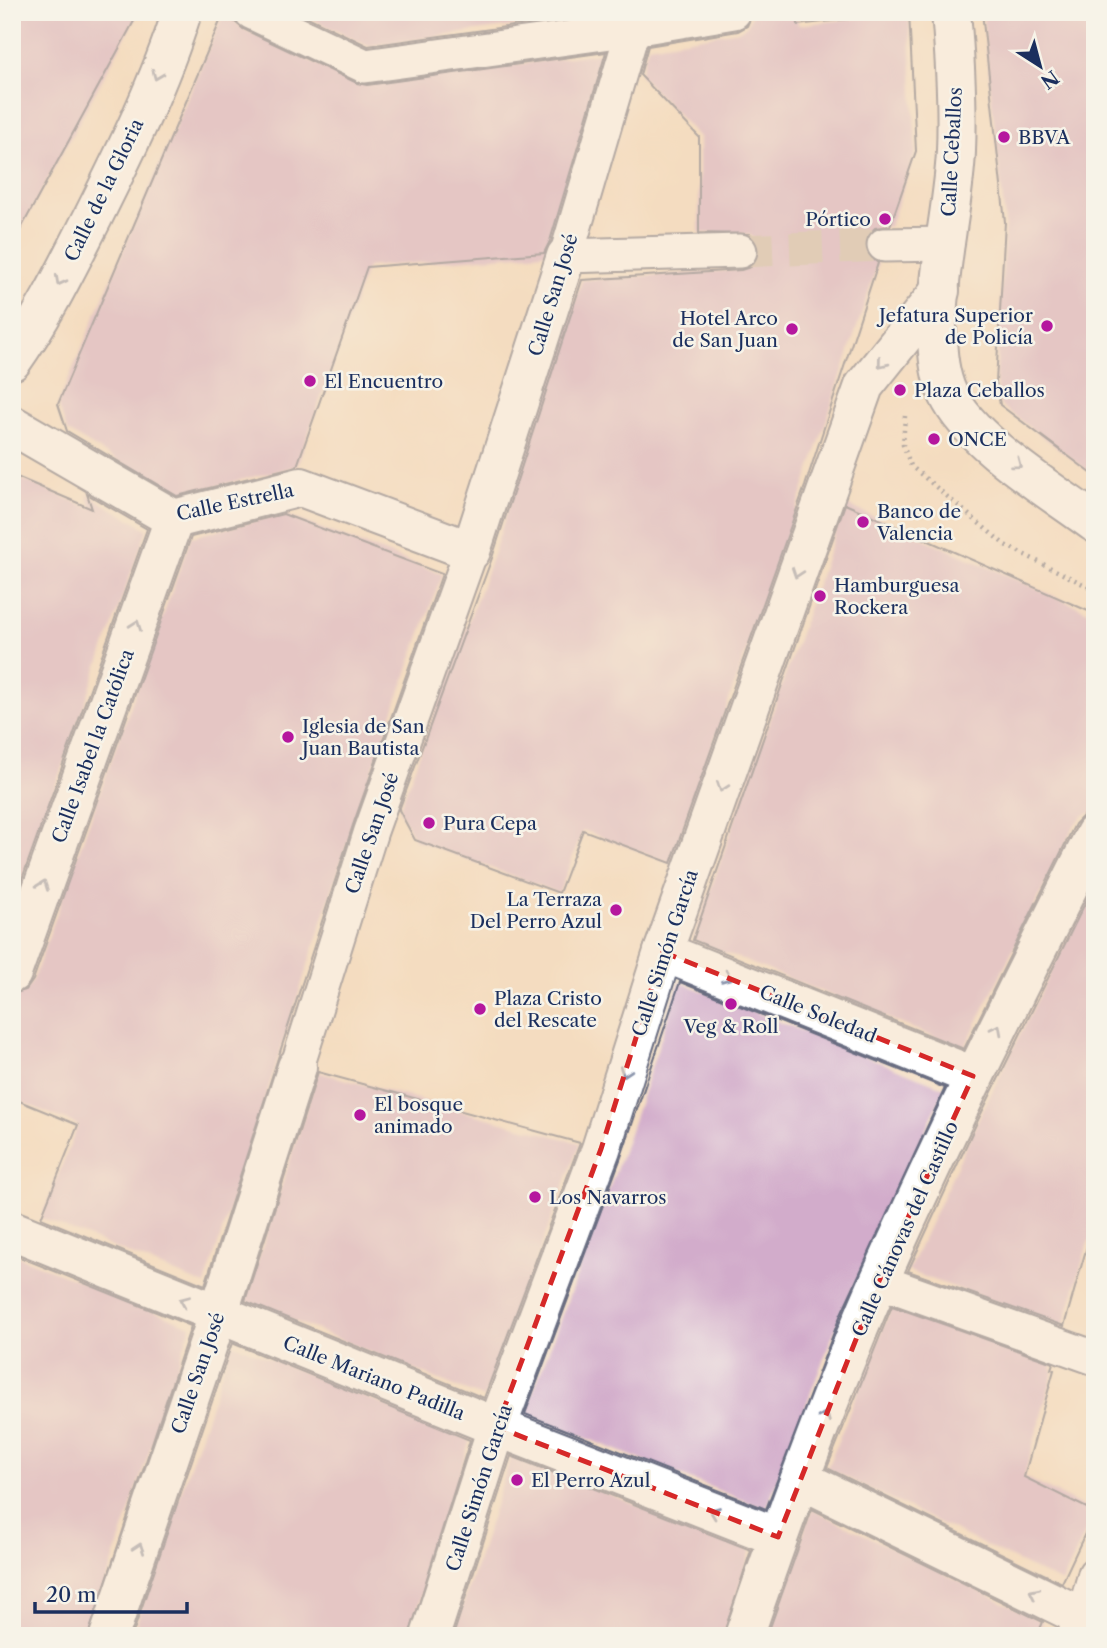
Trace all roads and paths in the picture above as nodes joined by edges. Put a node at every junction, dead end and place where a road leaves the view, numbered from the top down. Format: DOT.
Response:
graph roads {
  1 [pos="182,12"];
  2 [pos="251,12"];
  3 [pos="734,12"];
  4 [pos="951,12"];
  5 [pos="633,29"];
  6 [pos="947,244"];
  7 [pos="884,245"];
  8 [pos="740,251"];
  9 [pos="566,256"];
  10 [pos="940,291"];
  11 [pos="12,361"];
  12 [pos="906,405"];
  13 [pos="12,425"];
  14 [pos="174,519"];
  15 [pos="1095,523"];
  16 [pos="471,551"];
  17 [pos="1095,590"];
  18 [pos="1095,834"];
  19 [pos="663,952"];
  20 [pos="12,973"];
  21 [pos="297,1067"];
  22 [pos="973,1076"];
  23 [pos="12,1230"];
  24 [pos="879,1281"];
  25 [pos="218,1315"];
  26 [pos="1095,1358"];
  27 [pos="497,1427"];
  28 [pos="800,1479"];
  29 [pos="778,1536"];
  30 [pos="1095,1574"];
  31 [pos="1084,1625"];
  32 [pos="109,1636"];
  33 [pos="430,1636"];
  34 [pos="744,1636"];
  1 -- 11 [label="street, Calle de la Gloria, one-way"];
  2 -- 5 [label="street"];
  3 -- 5 [label="street"];
  4 -- 6 [label="street, Calle Ceballos"];
  5 -- 9 [label="street, Calle San José"];
  6 -- 7 [label="street"];
  6 -- 10 [label="street, Calle Ceballos"];
  8 -- 9 [label="street"];
  9 -- 16 [label="street, Calle San José"];
  10 -- 15 [label="street, one-way"];
  10 -- 19 [label="street, Calle Simón García, one-way"];
  12 -- 17 [label="path"];
  13 -- 14 [label="street, Calle Estrella"];
  14 -- 16 [label="street, Calle Estrella"];
  20 -- 14 [label="street, Calle Isabel la Católica, one-way"];
  16 -- 21 [label="street, Calle San José"];
  22 -- 18 [label="street, Calle Cánovas del Castillo, one-way"];
  19 -- 22 [label="street, Calle Soledad, one-way"];
  19 -- 27 [label="street, Calle Simón García, one-way"];
  21 -- 25 [label="street, Calle San José"];
  22 -- 24 [label="street, Calle Cánovas del Castillo"];
  25 -- 23 [label="street, Calle Mariano Padilla, one-way"];
  24 -- 26 [label="street"];
  28 -- 24 [label="street, Calle Cánovas del Castillo, one-way"];
  25 -- 27 [label="street, Calle Mariano Padilla"];
  32 -- 25 [label="street, Calle San José, one-way"];
  29 -- 27 [label="street, Calle Mariano Padilla, one-way"];
  27 -- 33 [label="street, Calle Simón García"];
  28 -- 29 [label="street, Calle Cánovas del Castillo"];
  31 -- 28 [label="street, one-way"];
  29 -- 34 [label="street, Calle Cánovas del Castillo"];
  30 -- 31 [label="street"];
}
